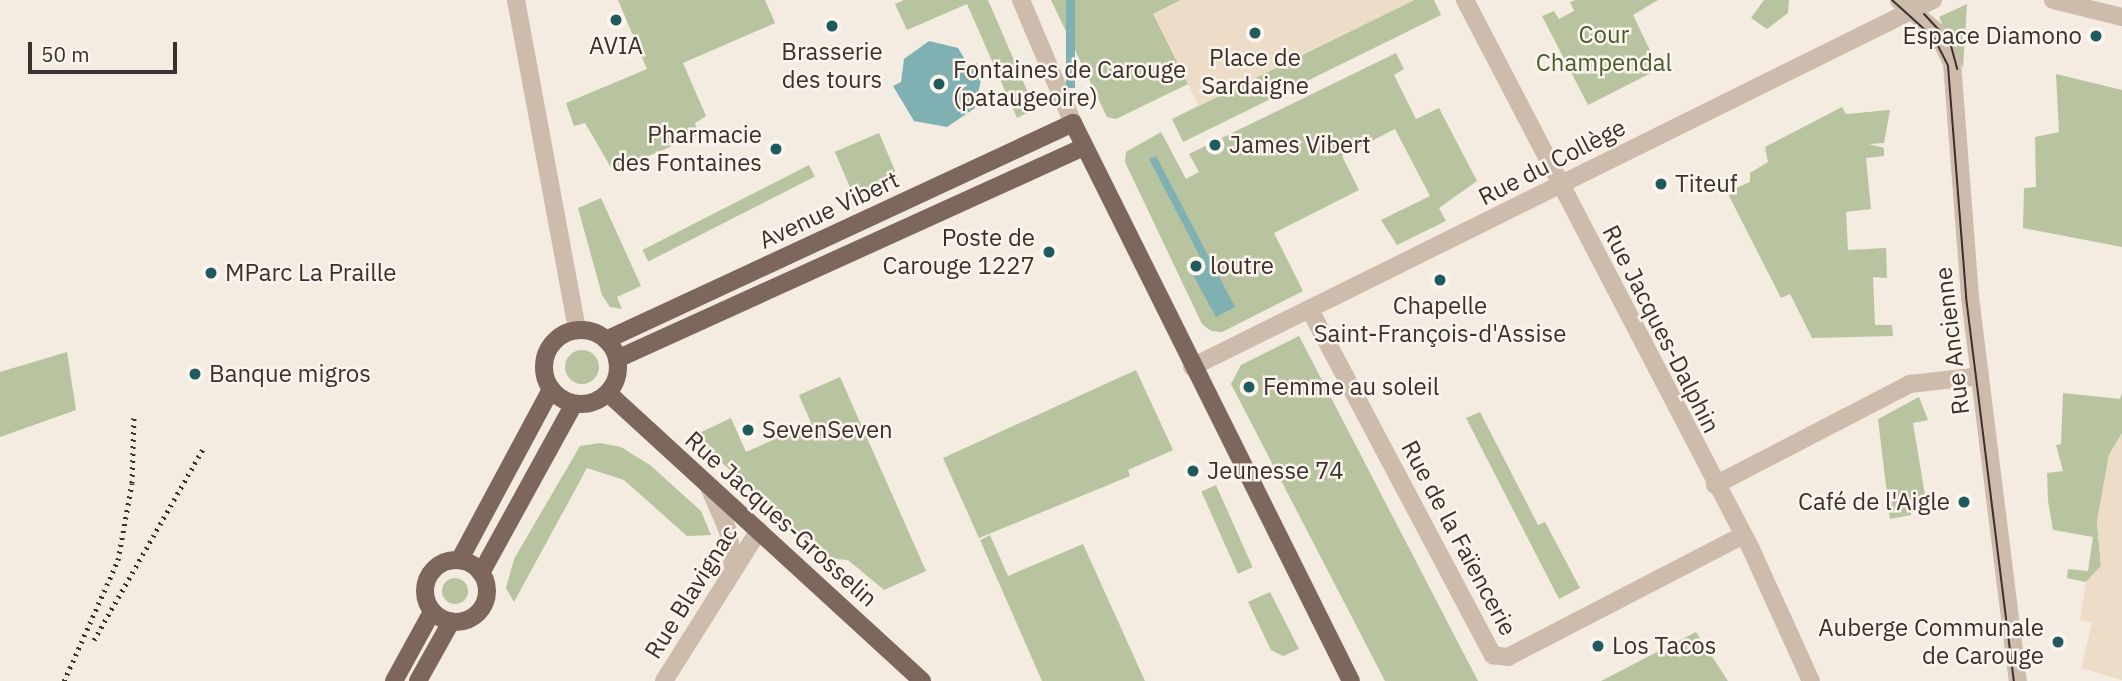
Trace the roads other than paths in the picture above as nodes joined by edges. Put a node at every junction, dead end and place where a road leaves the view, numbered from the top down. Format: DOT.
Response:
graph roads {
  1 [pos="516,0"];
  2 [pos="1021,0"];
  3 [pos="1465,0"];
  4 [pos="1933,0"];
  5 [pos="2053,0"];
  6 [pos="1905,4"];
  7 [pos="2122,17"];
  8 [pos="1073,123"];
  9 [pos="1084,147"];
  10 [pos="1559,186"];
  11 [pos="1310,310"];
  12 [pos="576,330"];
  13 [pos="606,340"];
  14 [pos="617,359"];
  15 [pos="1192,367"];
  16 [pos="1980,376"];
  17 [pos="551,389"];
  18 [pos="608,393"];
  19 [pos="574,404"];
  20 [pos="1715,485"];
  21 [pos="709,487"];
  22 [pos="759,530"];
  23 [pos="1741,536"];
  24 [pos="460,559"];
  25 [pos="733,566"];
  26 [pos="481,573"];
  27 [pos="432,612"];
  28 [pos="451,622"];
  29 [pos="394,681"];
  30 [pos="418,681"];
  31 [pos="664,681"];
  32 [pos="922,681"];
  33 [pos="1351,681"];
  34 [pos="1811,681"];
  35 [pos="2018,681"];
  1 -- 12 [label="street"];
  2 -- 8 [label="street"];
  3 -- 10 [label="street, Rue Jacques-Dalphin"];
  4 -- 6 [label="street, Rue du Collège"];
  5 -- 7 [label="street"];
  6 -- 10 [label="street, Rue du Collège"];
  6 -- 16 [label="street, Rue Ancienne"];
  8 -- 9 [label="main road"];
  8 -- 13 [label="main road, Avenue Vibert"];
  9 -- 14 [label="main road, Avenue Vibert"];
  9 -- 15 [label="main road"];
  10 -- 11 [label="street, Rue du Collège"];
  10 -- 20 [label="street, Rue Jacques-Dalphin"];
  11 -- 15 [label="street, Rue du Collège"];
  11 -- 23 [label="street, Rue de la Faïencerie"];
  12 -- 13 [label="main road"];
  12 -- 17 [label="main road"];
  13 -- 14 [label="main road"];
  14 -- 18 [label="main road"];
  15 -- 33 [label="main road"];
  16 -- 20 [label="street"];
  16 -- 35 [label="street, Rue Ancienne"];
  17 -- 19 [label="main road"];
  17 -- 24 [label="main road"];
  18 -- 19 [label="main road"];
  18 -- 21 [label="main road, Rue Jacques-Grosselin"];
  19 -- 26 [label="main road"];
  20 -- 23 [label="street, Rue Jacques-Dalphin"];
  21 -- 22 [label="main road, Rue Jacques-Grosselin"];
  21 -- 25 [label="street"];
  22 -- 25 [label="street, Rue Blavignac"];
  22 -- 32 [label="main road, Rue Jacques-Grosselin"];
  23 -- 34 [label="street, Rue Jacques-Dalphin"];
  24 -- 26 [label="main road"];
  24 -- 27 [label="main road"];
  25 -- 31 [label="street, Rue Blavignac"];
  26 -- 28 [label="main road"];
  27 -- 28 [label="main road"];
  27 -- 29 [label="main road"];
  28 -- 30 [label="main road"];
}
